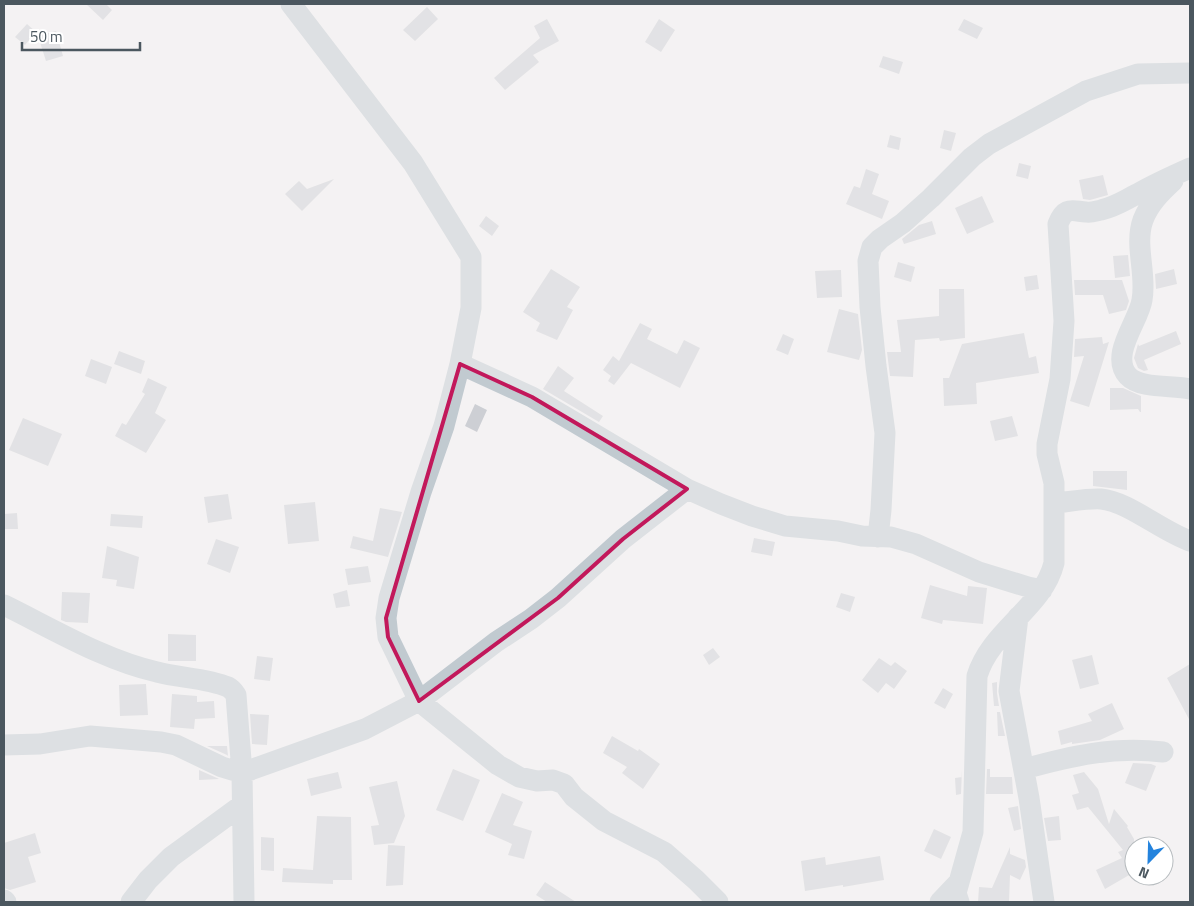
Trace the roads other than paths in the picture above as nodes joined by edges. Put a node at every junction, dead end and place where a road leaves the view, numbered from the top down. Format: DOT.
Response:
graph roads {
  1 [pos="291,4"];
  2 [pos="1190,74"];
  3 [pos="1186,170"];
  4 [pos="460,364"];
  5 [pos="1190,389"];
  6 [pos="687,489"];
  7 [pos="1054,503"];
  8 [pos="878,537"];
  9 [pos="1190,541"];
  10 [pos="1042,590"];
  11 [pos="4,605"];
  12 [pos="1018,617"];
  13 [pos="419,701"];
  14 [pos="4,745"];
  15 [pos="1163,752"];
  16 [pos="1024,769"];
  17 [pos="242,773"];
  18 [pos="242,805"];
  19 [pos="959,892"];
  20 [pos="130,902"];
  21 [pos="244,902"];
  22 [pos="718,902"];
  23 [pos="940,902"];
  24 [pos="1044,902"];
  1 -- 4 [label="street"];
  2 -- 8 [label="street"];
  3 -- 5 [label="street"];
  3 -- 7 [label="street"];
  4 -- 6 [label="street"];
  4 -- 13 [label="street"];
  6 -- 8 [label="street"];
  6 -- 13 [label="street"];
  7 -- 9 [label="street"];
  7 -- 10 [label="street"];
  8 -- 10 [label="street"];
  10 -- 12 [label="street"];
  11 -- 17 [label="street"];
  12 -- 16 [label="street"];
  12 -- 19 [label="street"];
  13 -- 17 [label="street"];
  13 -- 22 [label="street"];
  14 -- 17 [label="street"];
  15 -- 16 [label="street"];
  16 -- 24 [label="street"];
  17 -- 18 [label="street"];
  18 -- 20 [label="street"];
  18 -- 21 [label="street"];
  19 -- 23 [label="street"];
}
